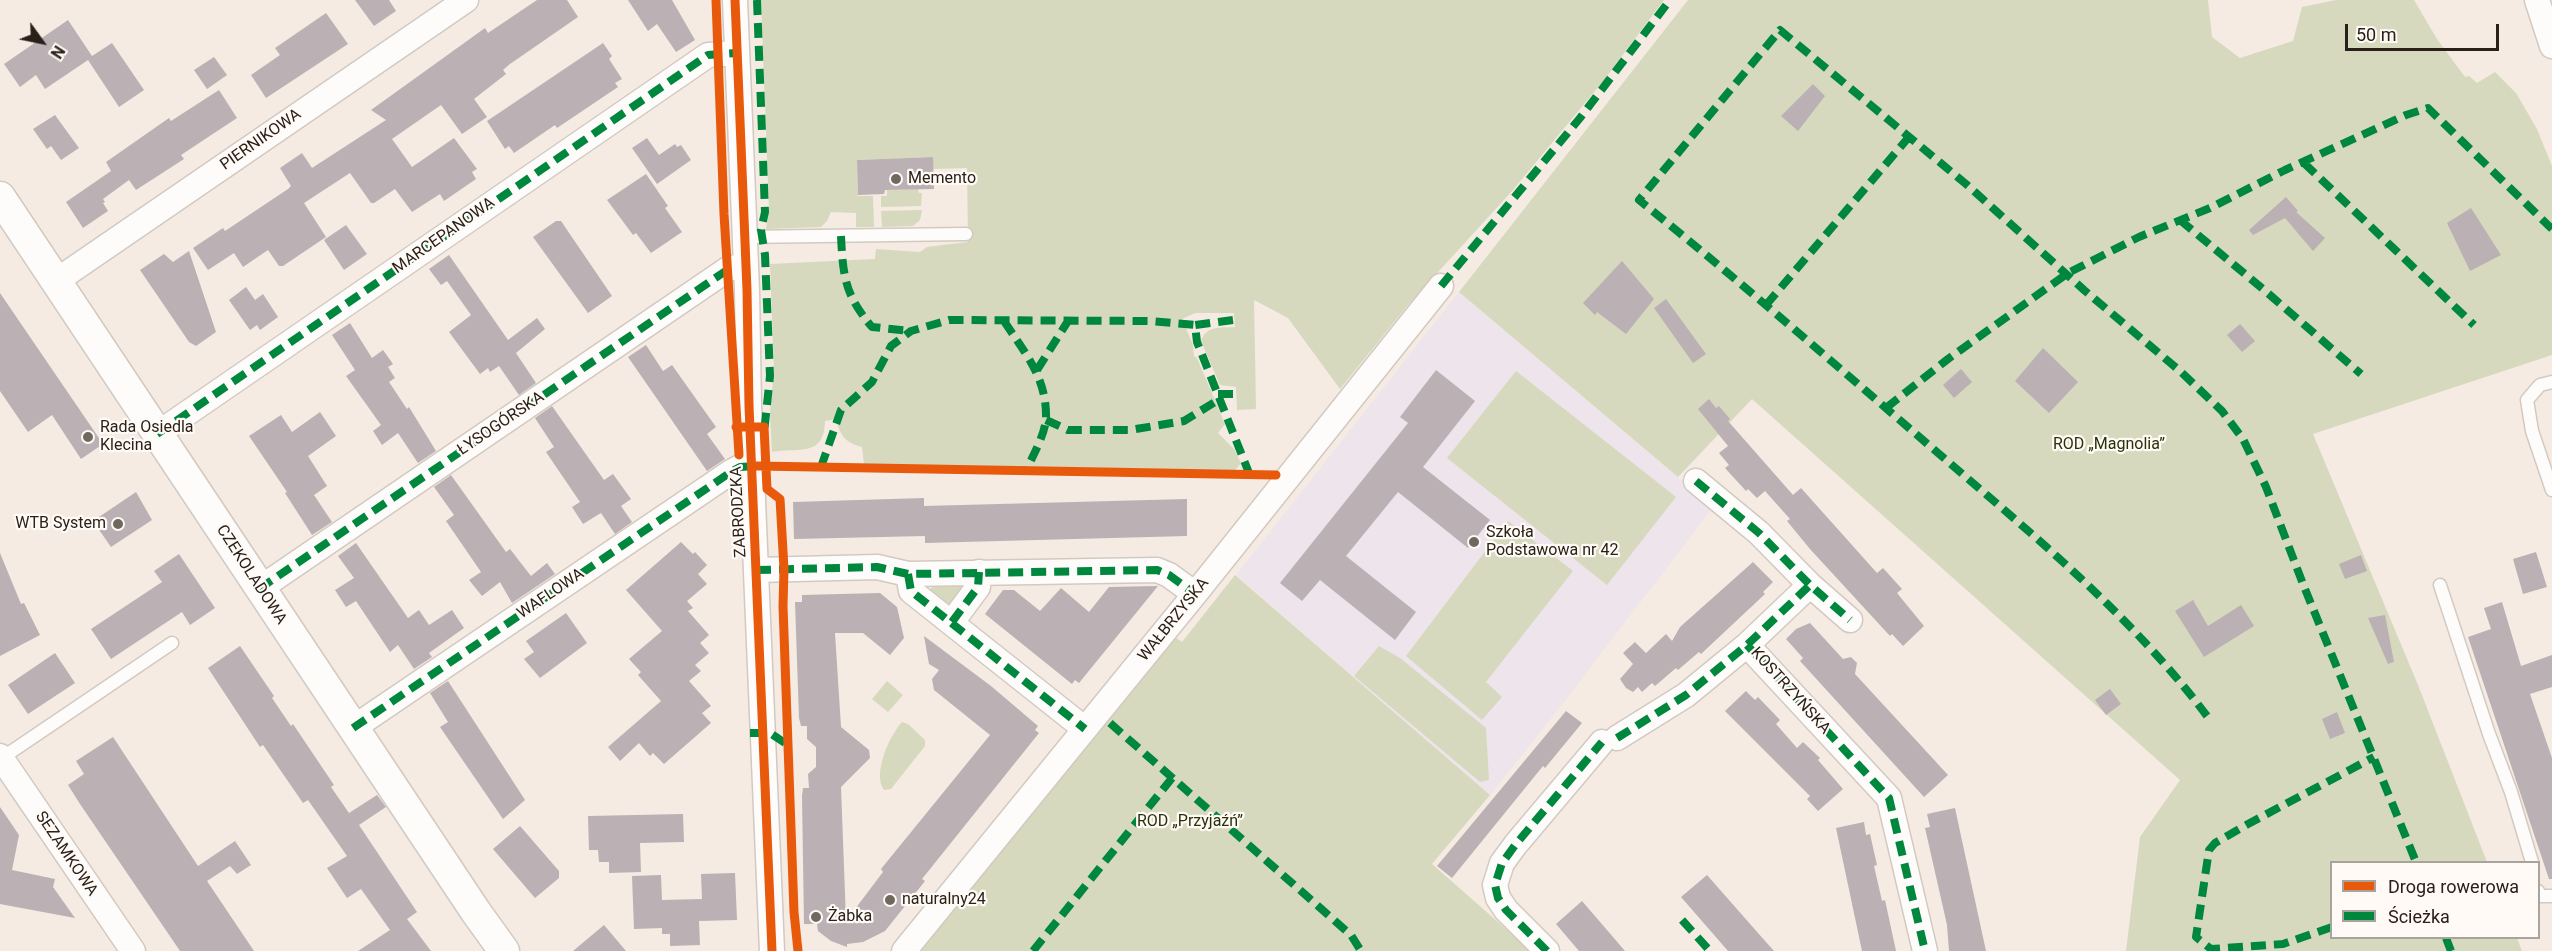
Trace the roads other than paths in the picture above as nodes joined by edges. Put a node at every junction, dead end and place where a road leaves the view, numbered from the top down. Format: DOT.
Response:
graph roads {
  1 [pos="466,0"];
  2 [pos="735,0"];
  3 [pos="2537,0"];
  4 [pos="2552,46"];
  5 [pos="736,53"];
  6 [pos="0,197"];
  7 [pos="966,234"];
  8 [pos="744,237"];
  9 [pos="745,265"];
  10 [pos="56,281"];
  11 [pos="1441,286"];
  12 [pos="2552,382"];
  13 [pos="158,434"];
  14 [pos="751,466"];
  15 [pos="1695,481"];
  16 [pos="2552,490"];
  17 [pos="756,570"];
  18 [pos="979,572"];
  19 [pos="908,574"];
  20 [pos="1809,585"];
  21 [pos="2440,585"];
  22 [pos="259,589"];
  23 [pos="1195,594"];
  24 [pos="1850,620"];
  25 [pos="952,622"];
  26 [pos="172,642"];
  27 [pos="1747,645"];
  28 [pos="353,728"];
  29 [pos="1085,729"];
  30 [pos="1,757"];
  31 [pos="2532,861"];
  32 [pos="133,951"];
  33 [pos="504,951"];
  34 [pos="772,951"];
  35 [pos="904,951"];
  36 [pos="1547,951"];
  37 [pos="1925,951"];
  1 -- 10 [label="street, PIERNIKOWA"];
  2 -- 5 [label="street, ZABRODZKA"];
  3 -- 4 [label="street"];
  5 -- 8 [label="street, ZABRODZKA"];
  5 -- 13 [label="street, MARCEPANOWA"];
  6 -- 10 [label="street, CZEKOLADOWA"];
  7 -- 8 [label="lane"];
  8 -- 9 [label="street, ZABRODZKA"];
  9 -- 14 [label="street, ZABRODZKA"];
  9 -- 22 [label="street, ŁYSOGÓRSKA"];
  10 -- 13 [label="street, CZEKOLADOWA"];
  11 -- 23 [label="street, WAŁBRZYSKA"];
  12 -- 16 [label="lane"];
  13 -- 22 [label="street, CZEKOLADOWA"];
  14 -- 17 [label="street, ZABRODZKA"];
  14 -- 28 [label="street, WAFLOWA"];
  15 -- 20 [label="street"];
  17 -- 19 [label="street"];
  17 -- 34 [label="street, ZABRODZKA"];
  18 -- 19 [label="street"];
  18 -- 23 [label="street"];
  18 -- 25 [label="street"];
  19 -- 25 [label="street"];
  20 -- 24 [label="street"];
  20 -- 27 [label="street, KOSTRZYŃSKA"];
  21 -- 31 [label="lane"];
  22 -- 28 [label="street, CZEKOLADOWA"];
  23 -- 29 [label="street, WAŁBRZYSKA"];
  25 -- 29 [label="street"];
  26 -- 30 [label="lane"];
  27 -- 36 [label="street"];
  27 -- 37 [label="street, KOSTRZYŃSKA"];
  28 -- 33 [label="street, CZEKOLADOWA"];
  29 -- 35 [label="street, WAŁBRZYSKA"];
  30 -- 32 [label="street, SEZAMKOWA"];
}
